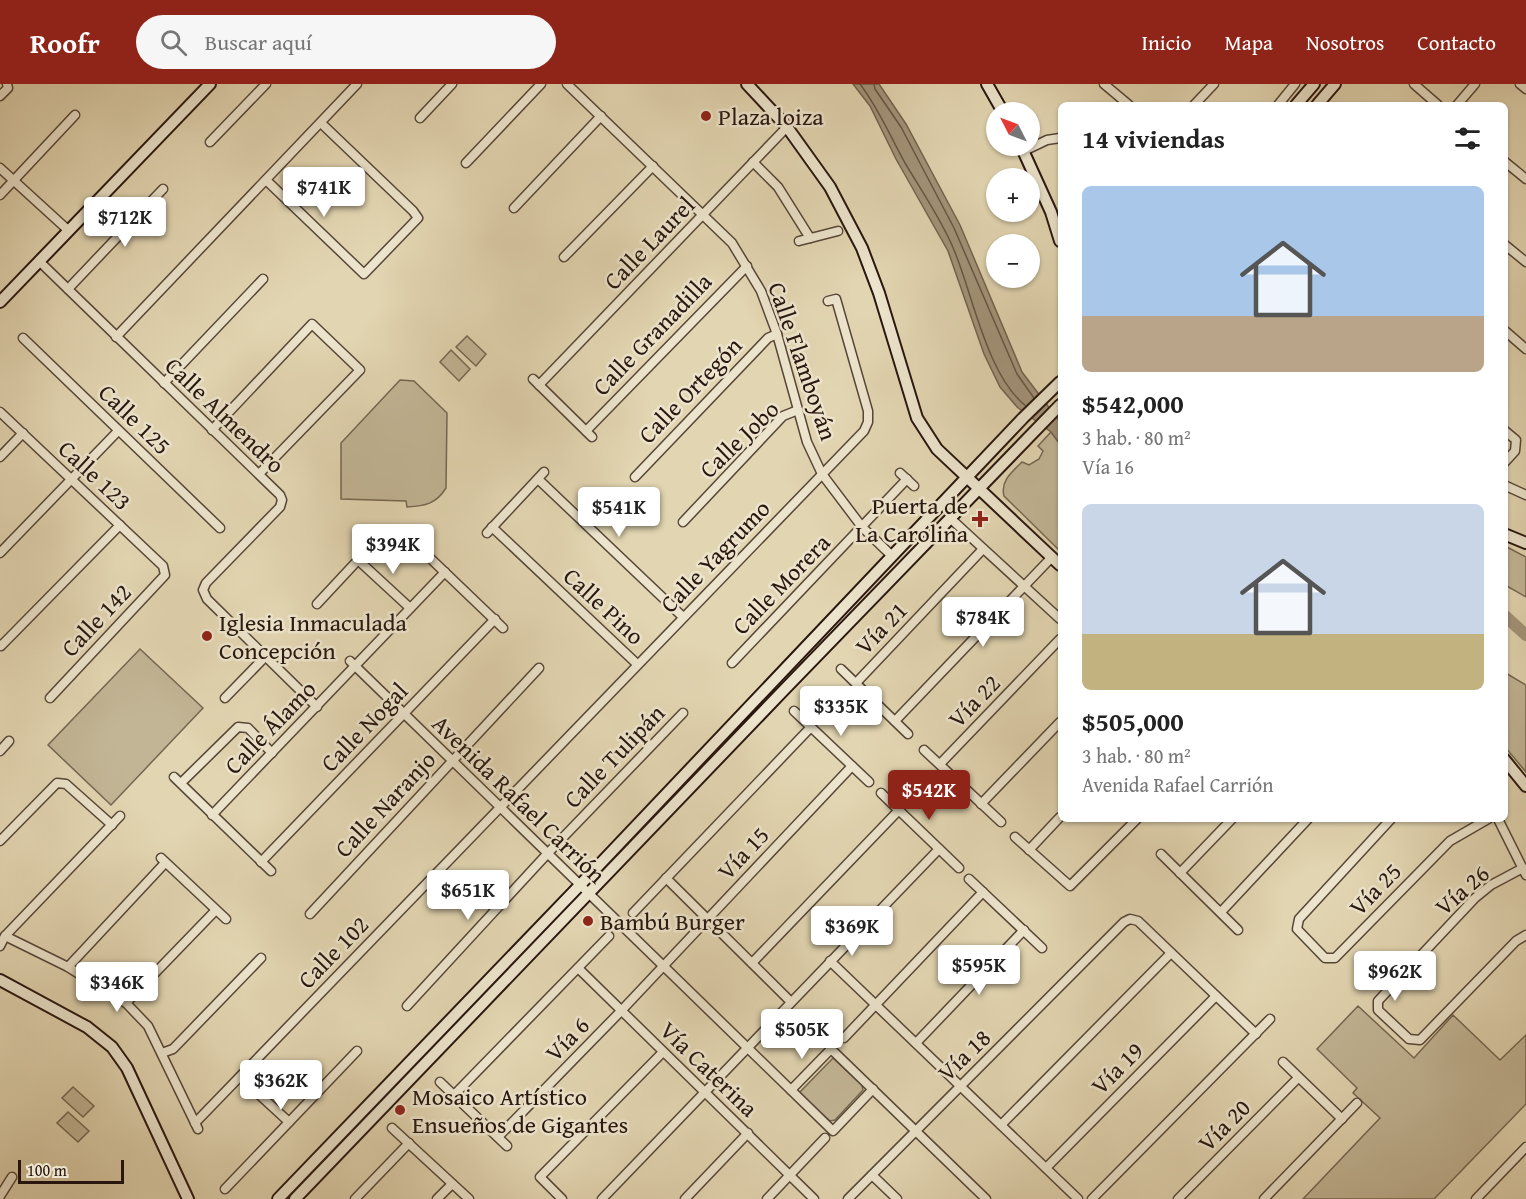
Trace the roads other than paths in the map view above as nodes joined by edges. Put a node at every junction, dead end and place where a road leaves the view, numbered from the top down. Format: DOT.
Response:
graph roads {
  1 [pos="7,84"];
  2 [pos="210,84"];
  3 [pos="266,84"];
  4 [pos="357,84"];
  5 [pos="452,84"];
  6 [pos="541,84"];
  7 [pos="567,84"];
  8 [pos="747,84"];
  9 [pos="987,84"];
  10 [pos="1104,84"];
  11 [pos="1296,84"];
  12 [pos="1314,84"];
  13 [pos="1335,84"];
  14 [pos="1414,84"];
  15 [pos="1475,84"];
  16 [pos="1520,84"];
  17 [pos="1210,86"];
  18 [pos="1526,89"];
  19 [pos="0,96"];
  20 [pos="997,102"];
  21 [pos="1125,102"];
  22 [pos="1197,102"];
  23 [pos="1281,102"];
  24 [pos="1299,102"];
  25 [pos="1320,102"];
  26 [pos="1435,102"];
  27 [pos="1460,102"];
  28 [pos="75,115"];
  29 [pos="601,116"];
  30 [pos="420,118"];
  31 [pos="321,123"];
  32 [pos="787,127"];
  33 [pos="1058,138"];
  34 [pos="210,142"];
  35 [pos="1040,142"];
  36 [pos="1026,156"];
  37 [pos="753,162"];
  38 [pos="466,163"];
  39 [pos="1508,164"];
  40 [pos="652,166"];
  41 [pos="0,168"];
  42 [pos="1526,179"];
  43 [pos="14,180"];
  44 [pos="267,180"];
  45 [pos="163,189"];
  46 [pos="0,195"];
  47 [pos="514,208"];
  48 [pos="703,214"];
  49 [pos="69,231"];
  50 [pos="838,231"];
  51 [pos="1058,235"];
  52 [pos="810,238"];
  53 [pos="799,241"];
  54 [pos="1508,247"];
  55 [pos="564,257"];
  56 [pos="39,261"];
  57 [pos="1526,262"];
  58 [pos="747,266"];
  59 [pos="263,279"];
  60 [pos="68,289"];
  61 [pos="832,300"];
  62 [pos="0,302"];
  63 [pos="1508,333"];
  64 [pos="777,334"];
  65 [pos="116,336"];
  66 [pos="23,338"];
  67 [pos="1526,349"];
  68 [pos="164,382"];
  69 [pos="1058,383"];
  70 [pos="798,410"];
  71 [pos="0,412"];
  72 [pos="1056,412"];
  73 [pos="212,430"];
  74 [pos="118,431"];
  75 [pos="23,433"];
  76 [pos="1508,433"];
  77 [pos="589,434"];
  78 [pos="0,457"];
  79 [pos="1508,459"];
  80 [pos="900,473"];
  81 [pos="259,474"];
  82 [pos="822,474"];
  83 [pos="635,477"];
  84 [pos="967,477"];
  85 [pos="71,479"];
  86 [pos="907,479"];
  87 [pos="915,486"];
  88 [pos="1508,487"];
  89 [pos="979,489"];
  90 [pos="1526,495"];
  91 [pos="950,518"];
  92 [pos="683,522"];
  93 [pos="120,525"];
  94 [pos="862,527"];
  95 [pos="220,528"];
  96 [pos="1508,536"];
  97 [pos="1526,543"];
  98 [pos="983,549"];
  99 [pos="0,553"];
  100 [pos="892,556"];
  101 [pos="431,559"];
  102 [pos="1056,561"];
  103 [pos="163,566"];
  104 [pos="445,572"];
  105 [pos="1024,587"];
  106 [pos="317,604"];
  107 [pos="410,608"];
  108 [pos="683,617"];
  109 [pos="1058,617"];
  110 [pos="495,619"];
  111 [pos="503,628"];
  112 [pos="1058,641"];
  113 [pos="1,646"];
  114 [pos="266,656"];
  115 [pos="352,663"];
  116 [pos="732,663"];
  117 [pos="637,664"];
  118 [pos="540,668"];
  119 [pos="840,669"];
  120 [pos="856,683"];
  121 [pos="50,698"];
  122 [pos="225,698"];
  123 [pos="317,707"];
  124 [pos="794,711"];
  125 [pos="683,713"];
  126 [pos="404,714"];
  127 [pos="895,721"];
  128 [pos="1058,724"];
  129 [pos="811,727"];
  130 [pos="908,735"];
  131 [pos="9,741"];
  132 [pos="924,750"];
  133 [pos="0,751"];
  134 [pos="272,753"];
  135 [pos="451,761"];
  136 [pos="940,764"];
  137 [pos="1508,764"];
  138 [pos="852,766"];
  139 [pos="869,782"];
  140 [pos="1526,786"];
  141 [pos="881,793"];
  142 [pos="981,804"];
  143 [pos="499,807"];
  144 [pos="899,810"];
  145 [pos="212,815"];
  146 [pos="120,816"];
  147 [pos="1058,819"];
  148 [pos="1000,822"];
  149 [pos="1134,822"];
  150 [pos="1229,822"];
  151 [pos="1305,822"];
  152 [pos="1388,822"];
  153 [pos="1483,822"];
  154 [pos="1500,822"];
  155 [pos="112,825"];
  156 [pos="1015,837"];
  157 [pos="0,841"];
  158 [pos="939,849"];
  159 [pos="1029,850"];
  160 [pos="548,853"];
  161 [pos="1161,854"];
  162 [pos="261,862"];
  163 [pos="959,868"];
  164 [pos="271,871"];
  165 [pos="1524,871"];
  166 [pos="1180,873"];
  167 [pos="666,878"];
  168 [pos="969,879"];
  169 [pos="581,884"];
  170 [pos="983,892"];
  171 [pos="589,893"];
  172 [pos="215,911"];
  173 [pos="1221,912"];
  174 [pos="633,913"];
  175 [pos="310,914"];
  176 [pos="226,919"];
  177 [pos="707,920"];
  178 [pos="1024,930"];
  179 [pos="1238,930"];
  180 [pos="1526,935"];
  181 [pos="6,936"];
  182 [pos="609,936"];
  183 [pos="0,946"];
  184 [pos="1042,948"];
  185 [pos="1171,953"];
  186 [pos="261,958"];
  187 [pos="830,961"];
  188 [pos="752,963"];
  189 [pos="68,967"];
  190 [pos="663,967"];
  191 [pos="578,968"];
  192 [pos="0,980"];
  193 [pos="1216,996"];
  194 [pos="791,1002"];
  195 [pos="126,1003"];
  196 [pos="876,1004"];
  197 [pos="407,1006"];
  198 [pos="621,1011"];
  199 [pos="1270,1019"];
  200 [pos="1256,1034"];
  201 [pos="844,1038"];
  202 [pos="916,1043"];
  203 [pos="747,1048"];
  204 [pos="357,1051"];
  205 [pos="663,1052"];
  206 [pos="162,1053"];
  207 [pos="1283,1062"];
  208 [pos="240,1077"];
  209 [pos="1298,1078"];
  210 [pos="440,1082"];
  211 [pos="961,1085"];
  212 [pos="873,1089"];
  213 [pos="790,1090"];
  214 [pos="706,1093"];
  215 [pos="454,1095"];
  216 [pos="1356,1103"];
  217 [pos="1342,1119"];
  218 [pos="289,1122"];
  219 [pos="1001,1125"];
  220 [pos="392,1128"];
  221 [pos="915,1130"];
  222 [pos="748,1133"];
  223 [pos="498,1137"];
  224 [pos="825,1138"];
  225 [pos="409,1143"];
  226 [pos="507,1146"];
  227 [pos="1526,1147"];
  228 [pos="1046,1168"];
  229 [pos="790,1175"];
  230 [pos="872,1175"];
  231 [pos="12,1177"];
  232 [pos="452,1184"];
  233 [pos="225,1189"];
  234 [pos="0,1196"];
  235 [pos="188,1199"];
  236 [pos="278,1199"];
  237 [pos="295,1199"];
  238 [pos="355,1199"];
  239 [pos="437,1199"];
  240 [pos="469,1199"];
  241 [pos="562,1199"];
  242 [pos="602,1199"];
  243 [pos="685,1199"];
  244 [pos="767,1199"];
  245 [pos="814,1199"];
  246 [pos="848,1199"];
  247 [pos="897,1199"];
  248 [pos="986,1199"];
  249 [pos="1077,1199"];
  250 [pos="1092,1199"];
  251 [pos="1178,1199"];
  252 [pos="1264,1199"];
  253 [pos="1476,1199"];
  1 -- 19 [label="street"];
  2 -- 49 [label="main road"];
  3 -- 34 [label="street"];
  4 -- 31 [label="street"];
  5 -- 30 [label="street"];
  6 -- 38 [label="street"];
  7 -- 29 [label="street, Calle Flamboyán"];
  8 -- 32 [label="main road"];
  9 -- 20 [label="main road"];
  10 -- 21 [label="street"];
  11 -- 23 [label="street"];
  12 -- 24 [label="main road"];
  13 -- 25 [label="main road"];
  14 -- 26 [label="street"];
  15 -- 27 [label="street"];
  16 -- 18 [label="street"];
  17 -- 22 [label="street"];
  28 -- 43 [label="street"];
  29 -- 40 [label="street, Calle Flamboyán"];
  29 -- 47 [label="street"];
  31 -- 44 [label="street"];
  31 -- 44 [label="street"];
  32 -- 37 [label="street, Calle Laurel"];
  32 -- 84 [label="main road"];
  33 -- 35 [label="street"];
  36 -- 51 [label="main road"];
  37 -- 48 [label="street, Calle Laurel"];
  37 -- 52 [label="street"];
  39 -- 42 [label="street"];
  40 -- 48 [label="street, Calle Flamboyán"];
  40 -- 55 [label="street"];
  41 -- 43 [label="street"];
  43 -- 46 [label="street"];
  43 -- 49 [label="street"];
  44 -- 65 [label="street"];
  45 -- 60 [label="street"];
  48 -- 58 [label="street, Calle Flamboyán"];
  48 -- 77 [label="street, Calle Laurel"];
  49 -- 56 [label="main road"];
  50 -- 52 [label="street"];
  52 -- 53 [label="street"];
  54 -- 57 [label="street"];
  56 -- 60 [label="street, Calle Almendro"];
  56 -- 62 [label="main road"];
  58 -- 64 [label="street, Calle Flamboyán"];
  58 -- 77 [label="street, Calle Granadilla"];
  59 -- 68 [label="street"];
  60 -- 65 [label="street, Calle Almendro"];
  61 -- 82 [label="street, Calle Yagrumo"];
  63 -- 67 [label="street"];
  64 -- 70 [label="street, Calle Flamboyán"];
  64 -- 83 [label="street, Calle Ortegón"];
  65 -- 68 [label="street, Calle Almendro"];
  66 -- 74 [label="street, Calle 125"];
  68 -- 73 [label="street, Calle Almendro"];
  69 -- 84 [label="main road"];
  70 -- 82 [label="street, Calle Flamboyán"];
  70 -- 92 [label="street, Calle Jobo"];
  71 -- 75 [label="street, Calle 123"];
  72 -- 89 [label="main road"];
  73 -- 81 [label="street, Calle Almendro"];
  73 -- 81 [label="street"];
  74 -- 85 [label="street"];
  74 -- 95 [label="street, Calle 125"];
  75 -- 78 [label="street"];
  75 -- 85 [label="street, Calle 123"];
  76 -- 79 [label="street"];
  80 -- 86 [label="street"];
  81 -- 114 [label="street, Calle Almendro"];
  82 -- 94 [label="street, Calle Flamboyán"];
  82 -- 108 [label="street, Calle Yagrumo"];
  84 -- 89 [label="main road"];
  84 -- 100 [label="main road"];
  85 -- 93 [label="street, Calle 123"];
  85 -- 99 [label="street"];
  86 -- 87 [label="street"];
  86 -- 94 [label="street, Calle Morera"];
  88 -- 90 [label="street"];
  89 -- 91 [label="main road"];
  89 -- 102 [label="main road"];
  91 -- 98 [label="street"];
  91 -- 171 [label="main road"];
  93 -- 103 [label="street, Calle 123"];
  93 -- 113 [label="street"];
  94 -- 100 [label="street, Calle Flamboyán"];
  94 -- 116 [label="street, Calle Morera"];
  96 -- 97 [label="main road"];
  98 -- 105 [label="street"];
  98 -- 120 [label="street, Vía 21"];
  100 -- 169 [label="main road"];
  101 -- 104 [label="street"];
  102 -- 105 [label="street"];
  103 -- 121 [label="street, Calle 142"];
  104 -- 107 [label="street, Calle Álamo"];
  104 -- 110 [label="street"];
  105 -- 109 [label="street"];
  105 -- 127 [label="street"];
  106 -- 107 [label="street"];
  107 -- 115 [label="street, Calle Álamo"];
  108 -- 117 [label="street, Calle Yagrumo"];
  108 -- 117 [label="street, Calle Pino"];
  110 -- 111 [label="street"];
  110 -- 126 [label="street, Calle Nogal"];
  112 -- 136 [label="street, Vía 22"];
  114 -- 122 [label="street"];
  114 -- 123 [label="street, Calle Almendro"];
  115 -- 123 [label="street, Calle Álamo"];
  115 -- 126 [label="street, Avenida Rafael Carrión"];
  117 -- 143 [label="street, Calle Yagrumo"];
  118 -- 135 [label="street, Calle Naranjo"];
  119 -- 120 [label="street, Vía 21"];
  120 -- 127 [label="street, Vía 21"];
  123 -- 134 [label="street, Calle Álamo"];
  124 -- 129 [label="street"];
  125 -- 160 [label="street, Calle Tulipán"];
  126 -- 135 [label="street, Avenida Rafael Carrión"];
  126 -- 162 [label="street, Calle Nogal"];
  127 -- 130 [label="street, Vía 21"];
  128 -- 142 [label="street"];
  129 -- 138 [label="street"];
  129 -- 167 [label="street, Vía 15"];
  131 -- 133 [label="street"];
  132 -- 136 [label="street"];
  134 -- 145 [label="street, Calle Álamo"];
  134 -- 145 [label="street"];
  135 -- 143 [label="street, Avenida Rafael Carrión"];
  135 -- 175 [label="street, Calle Naranjo"];
  136 -- 142 [label="street"];
  137 -- 140 [label="main road"];
  138 -- 139 [label="street"];
  138 -- 177 [label="street, Vía 15"];
  141 -- 144 [label="street"];
  142 -- 148 [label="street"];
  143 -- 160 [label="street, Avenida Rafael Carrión"];
  143 -- 208 [label="street, Calle 102"];
  144 -- 158 [label="street"];
  144 -- 188 [label="street"];
  145 -- 162 [label="street"];
  146 -- 155 [label="street"];
  147 -- 159 [label="street"];
  149 -- 159 [label="street"];
  150 -- 166 [label="street"];
  151 -- 173 [label="street"];
  152 -- 153 [label="street, Vía 25"];
  154 -- 165 [label="street"];
  155 -- 157 [label="street"];
  155 -- 181 [label="street"];
  156 -- 159 [label="street"];
  158 -- 163 [label="street"];
  158 -- 187 [label="street"];
  160 -- 169 [label="street, Avenida Rafael Carrión"];
  160 -- 197 [label="street, Calle Tulipán"];
  161 -- 166 [label="street"];
  162 -- 164 [label="street"];
  165 -- 180 [label="street, Vía 26"];
  166 -- 173 [label="street"];
  167 -- 174 [label="street, Vía 15"];
  167 -- 177 [label="street"];
  168 -- 170 [label="street"];
  169 -- 171 [label="street, Avenida Rafael Carrión"];
  169 -- 236 [label="main road"];
  170 -- 178 [label="street"];
  170 -- 196 [label="street"];
  171 -- 190 [label="street, Avenida Rafael Carrión"];
  171 -- 237 [label="main road"];
  172 -- 176 [label="street"];
  172 -- 189 [label="street"];
  172 -- 195 [label="street"];
  173 -- 179 [label="street"];
  177 -- 188 [label="street"];
  177 -- 190 [label="street, Vía 15"];
  178 -- 184 [label="street"];
  178 -- 202 [label="street"];
  181 -- 183 [label="street"];
  181 -- 189 [label="street"];
  182 -- 191 [label="street, Vía 6"];
  185 -- 193 [label="street, Vía 18"];
  185 -- 211 [label="street, Vía 18"];
  185 -- 219 [label="street"];
  186 -- 206 [label="street"];
  187 -- 194 [label="street"];
  187 -- 196 [label="street"];
  188 -- 194 [label="street"];
  189 -- 195 [label="street"];
  190 -- 198 [label="street, Vía 6"];
  190 -- 203 [label="street, Avenida Rafael Carrión"];
  191 -- 198 [label="street, Vía Caterina"];
  191 -- 215 [label="street, Vía 6"];
  192 -- 235 [label="main road"];
  193 -- 200 [label="street"];
  193 -- 228 [label="street, Vía 19"];
  194 -- 203 [label="street"];
  195 -- 206 [label="street"];
  196 -- 201 [label="street"];
  196 -- 202 [label="street"];
  198 -- 205 [label="street, Vía Caterina"];
  198 -- 223 [label="street, Vía 6"];
  199 -- 200 [label="street"];
  200 -- 250 [label="street"];
  202 -- 211 [label="street"];
  203 -- 213 [label="street, Avenida Rafael Carrión"];
  203 -- 214 [label="street"];
  204 -- 218 [label="street"];
  205 -- 214 [label="street, Vía Caterina"];
  205 -- 241 [label="street"];
  206 -- 208 [label="street, Calle 102"];
  207 -- 209 [label="street"];
  208 -- 218 [label="street"];
  209 -- 217 [label="street"];
  209 -- 251 [label="street, Vía 20"];
  210 -- 215 [label="street"];
  211 -- 219 [label="street"];
  211 -- 221 [label="street, Vía 18"];
  212 -- 213 [label="street"];
  212 -- 213 [label="street, Avenida Rafael Carrión"];
  212 -- 221 [label="street"];
  214 -- 222 [label="street, Vía Caterina"];
  214 -- 242 [label="street"];
  215 -- 223 [label="street"];
  216 -- 217 [label="street"];
  217 -- 252 [label="street"];
  218 -- 233 [label="street"];
  219 -- 228 [label="street"];
  220 -- 225 [label="street"];
  221 -- 230 [label="street, Vía 18"];
  221 -- 248 [label="street"];
  222 -- 229 [label="street, Vía Caterina"];
  222 -- 243 [label="street"];
  223 -- 226 [label="street"];
  224 -- 229 [label="street"];
  225 -- 232 [label="street"];
  225 -- 238 [label="street"];
  227 -- 253 [label="street"];
  228 -- 249 [label="street"];
  229 -- 244 [label="street"];
  229 -- 245 [label="street, Vía Caterina"];
  230 -- 246 [label="street, Vía 18"];
  230 -- 247 [label="street"];
  231 -- 234 [label="street"];
  232 -- 239 [label="street"];
  232 -- 240 [label="street"];
}
